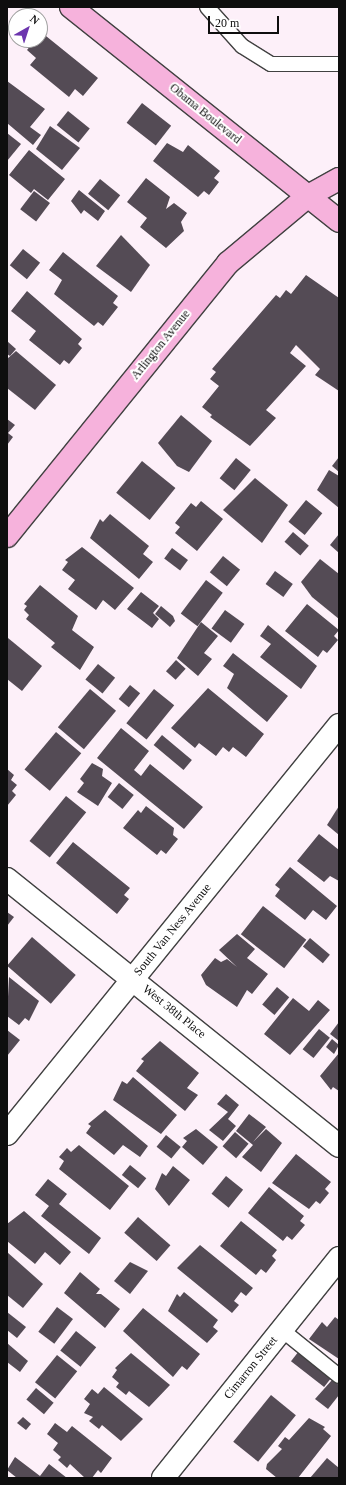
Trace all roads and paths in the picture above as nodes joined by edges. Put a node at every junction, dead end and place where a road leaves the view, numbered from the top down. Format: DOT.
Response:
graph roads {
  1 [pos="71,7"];
  2 [pos="207,7"];
  3 [pos="339,64"];
  4 [pos="339,179"];
  5 [pos="308,196"];
  6 [pos="339,221"];
  7 [pos="7,536"];
  8 [pos="339,725"];
  9 [pos="7,879"];
  10 [pos="133,979"];
  11 [pos="7,1134"];
  12 [pos="339,1146"];
  13 [pos="339,1258"];
  14 [pos="282,1330"];
  15 [pos="339,1376"];
  16 [pos="173,1475"];
  1 -- 5 [label="main road, Obama Boulevard"];
  2 -- 3 [label="lane"];
  4 -- 5 [label="main road, Arlington Avenue"];
  5 -- 6 [label="main road, Obama Boulevard"];
  5 -- 7 [label="main road, Arlington Avenue"];
  8 -- 10 [label="street, South Van Ness Avenue"];
  9 -- 10 [label="street, West 38th Place"];
  10 -- 11 [label="street, South Van Ness Avenue"];
  10 -- 12 [label="street, West 38th Place"];
  13 -- 14 [label="street, Cimarron Street"];
  14 -- 15 [label="lane"];
  14 -- 16 [label="street, Cimarron Street"];
}
